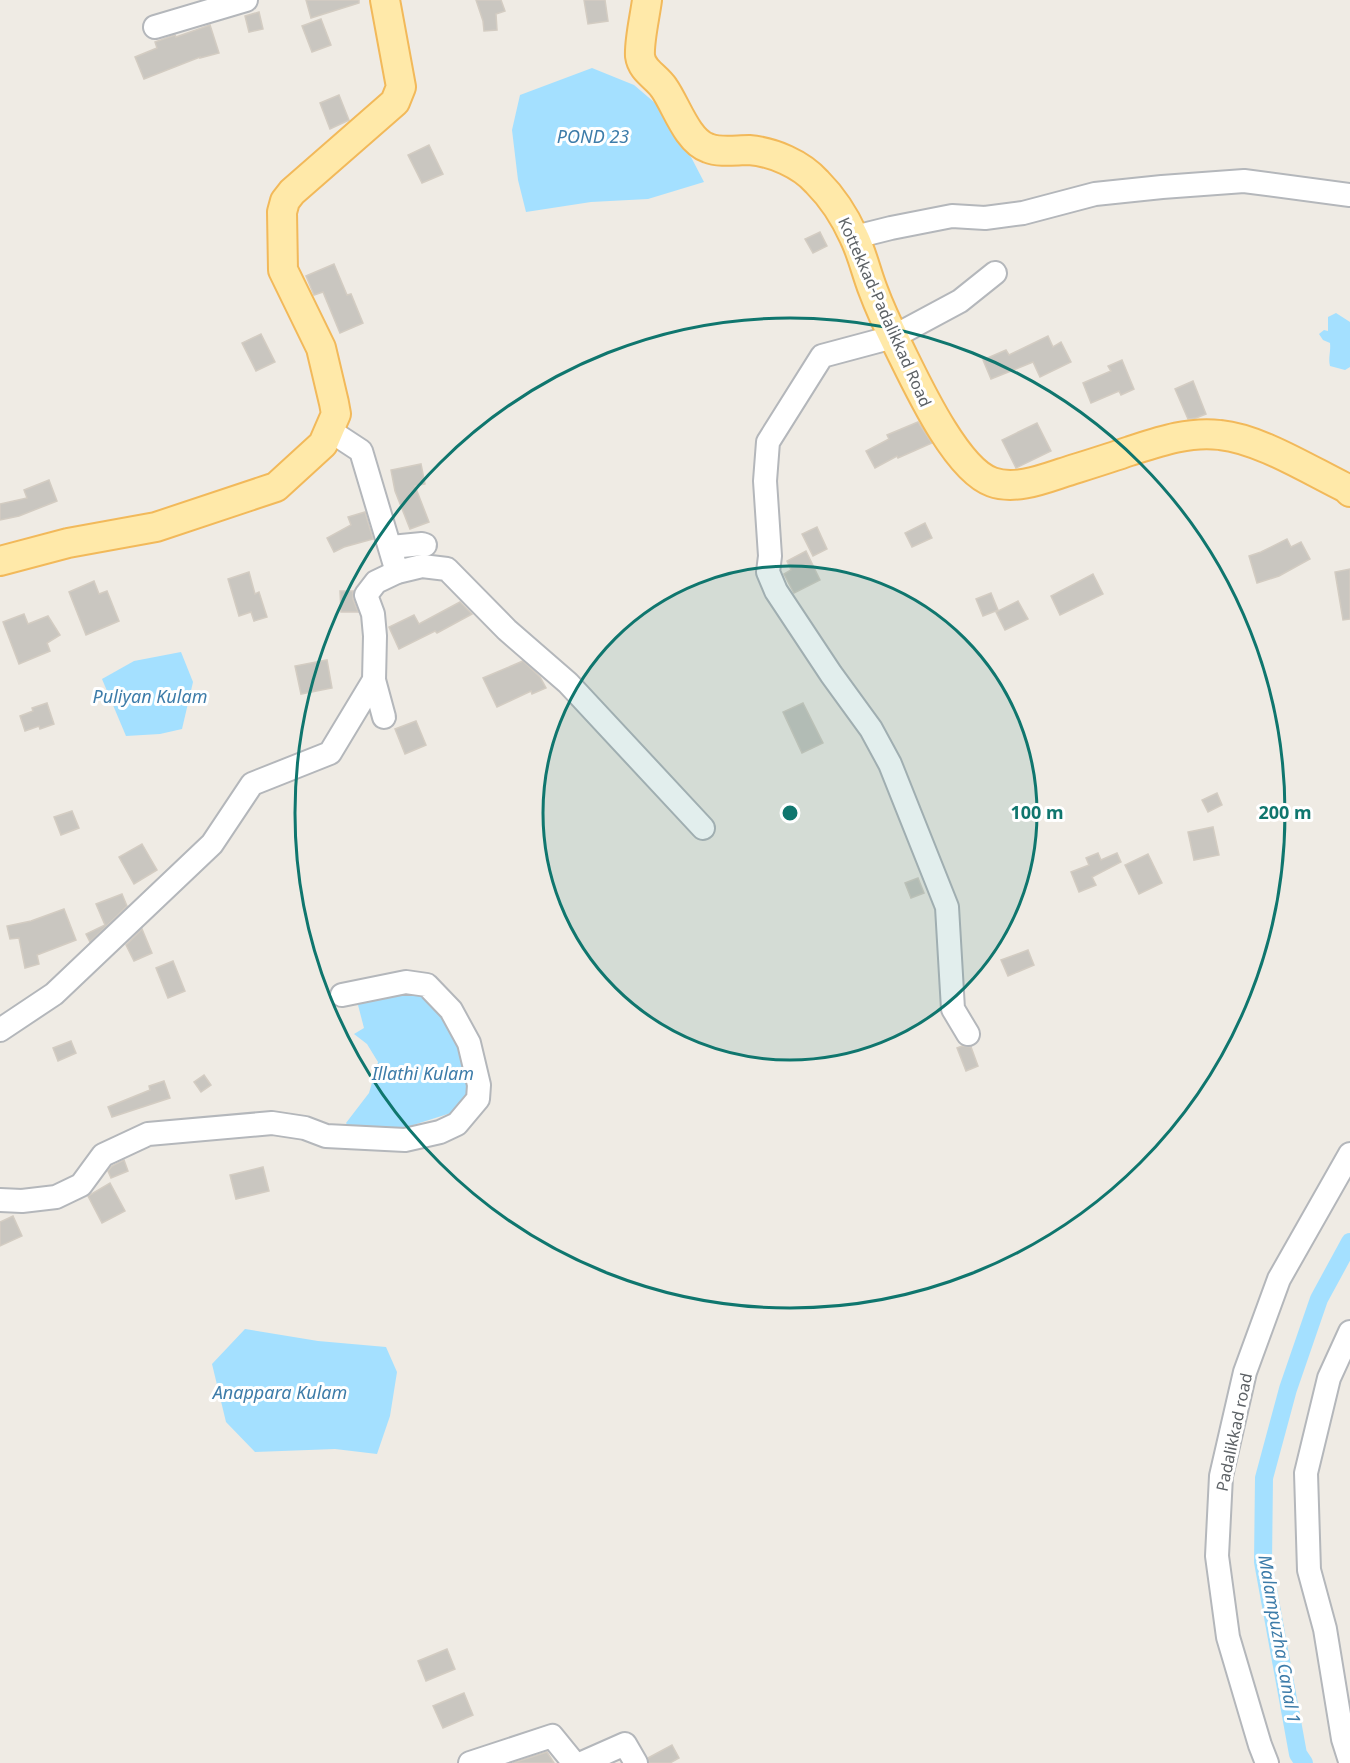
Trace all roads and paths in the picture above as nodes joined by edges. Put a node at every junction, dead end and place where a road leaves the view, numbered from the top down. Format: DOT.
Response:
graph roads {
  1 [pos="246,0"];
  2 [pos="385,0"];
  3 [pos="647,0"];
  4 [pos="155,27"];
  5 [pos="1350,195"];
  6 [pos="855,237"];
  7 [pos="995,273"];
  8 [pos="893,337"];
  9 [pos="329,430"];
  10 [pos="1350,492"];
  11 [pos="425,545"];
  12 [pos="391,547"];
  13 [pos="0,561"];
  14 [pos="397,572"];
  15 [pos="374,680"];
  16 [pos="384,717"];
  17 [pos="703,828"];
  18 [pos="342,995"];
  19 [pos="0,1030"];
  20 [pos="968,1034"];
  21 [pos="1350,1154"];
  22 [pos="0,1200"];
  23 [pos="1350,1332"];
  24 [pos="1350,1761"];
  25 [pos="470,1763"];
  26 [pos="574,1763"];
  27 [pos="582,1763"];
  28 [pos="636,1763"];
  29 [pos="1267,1763"];
  1 -- 4 [label="street"];
  2 -- 9 [label="main road"];
  3 -- 6 [label="main road, Kottekkad-Padalikkad Road"];
  5 -- 6 [label="street"];
  6 -- 8 [label="main road, Kottekkad-Padalikkad Road"];
  7 -- 8 [label="street"];
  8 -- 10 [label="main road, Kottekkad-Padalikkad Road"];
  8 -- 20 [label="street"];
  9 -- 12 [label="street"];
  9 -- 13 [label="main road"];
  11 -- 12 [label="street"];
  12 -- 14 [label="street"];
  14 -- 15 [label="street"];
  14 -- 17 [label="street"];
  15 -- 16 [label="street"];
  15 -- 19 [label="street"];
  18 -- 22 [label="street"];
  21 -- 29 [label="street, Padalikkad road"];
  23 -- 24 [label="street"];
  25 -- 26 [label="street"];
  27 -- 28 [label="street"];
}
